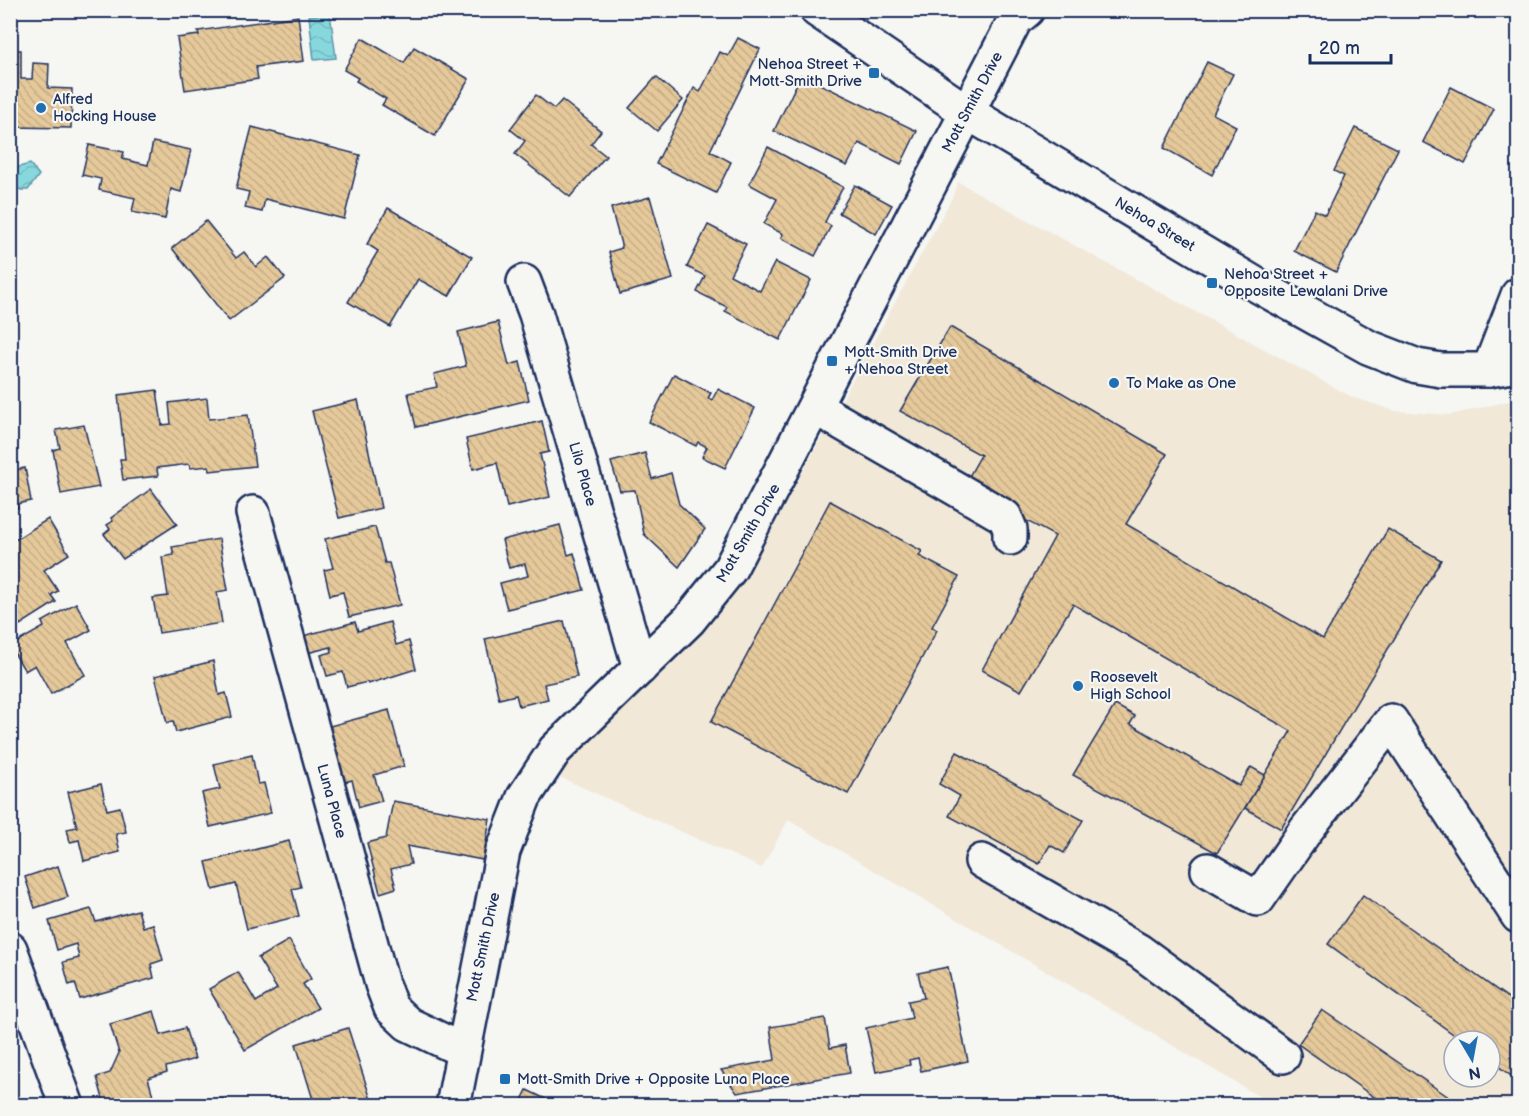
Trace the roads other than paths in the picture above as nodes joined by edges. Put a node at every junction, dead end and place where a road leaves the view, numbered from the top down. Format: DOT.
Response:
graph roads {
  1 [pos="817,10"];
  2 [pos="1027,10"];
  3 [pos="967,112"];
  4 [pos="524,282"];
  5 [pos="1518,295"];
  6 [pos="1504,367"];
  7 [pos="816,408"];
  8 [pos="253,513"];
  9 [pos="1010,538"];
  10 [pos="640,668"];
  11 [pos="982,861"];
  12 [pos="1208,870"];
  13 [pos="1518,916"];
  14 [pos="10,949"];
  15 [pos="462,1050"];
  16 [pos="1283,1056"];
  17 [pos="67,1106"];
  18 [pos="453,1106"];
  1 -- 3 [label="street, Nehoa Street"];
  2 -- 3 [label="street, Mott Smith Drive"];
  3 -- 6 [label="street, Nehoa Street"];
  3 -- 7 [label="street, Mott Smith Drive"];
  4 -- 10 [label="street, Lilo Place"];
  5 -- 6 [label="street"];
  7 -- 9 [label="street"];
  7 -- 10 [label="street, Mott Smith Drive"];
  8 -- 15 [label="street, Luna Place"];
  10 -- 15 [label="street, Mott Smith Drive"];
  11 -- 16 [label="street"];
  12 -- 13 [label="street"];
  14 -- 17 [label="street"];
  15 -- 18 [label="street, Mott Smith Drive"];
}
